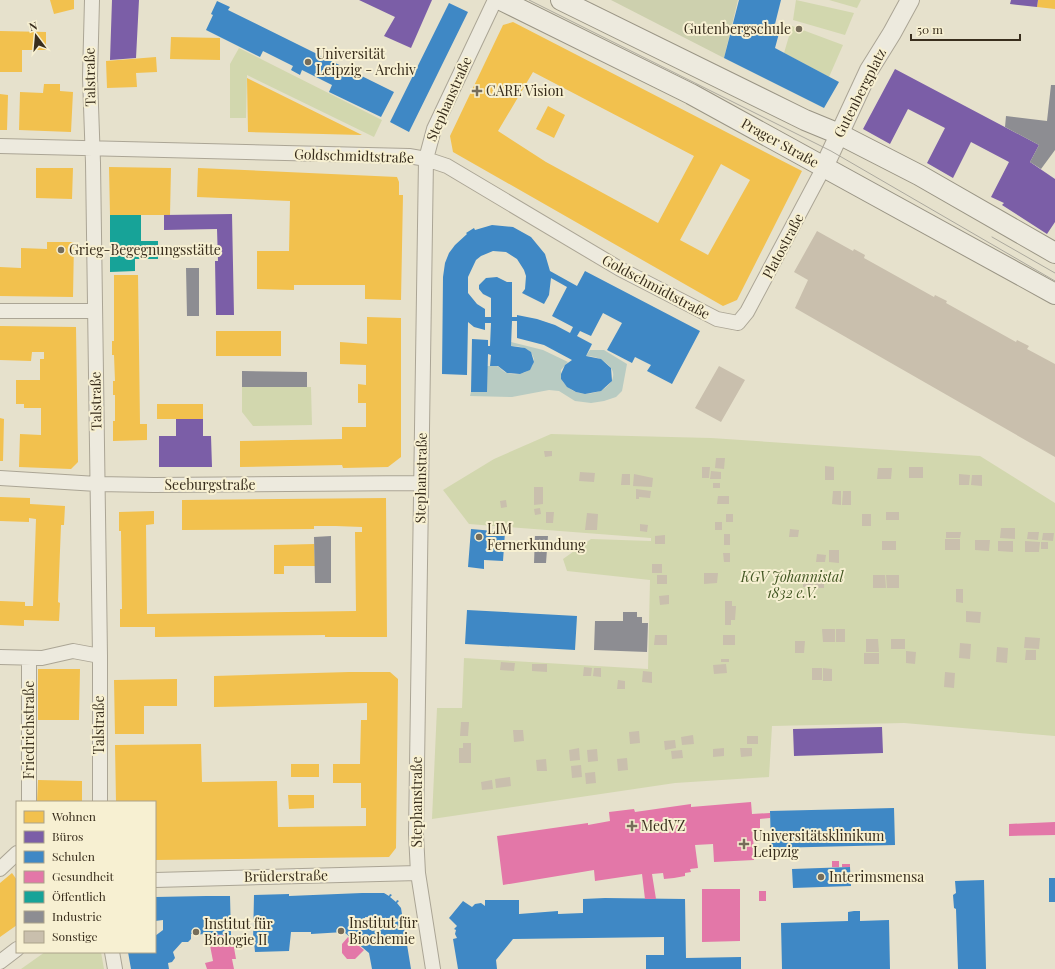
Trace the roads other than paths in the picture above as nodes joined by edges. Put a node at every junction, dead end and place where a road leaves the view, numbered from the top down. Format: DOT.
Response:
graph roads {
  1 [pos="92,0"];
  2 [pos="495,0"];
  3 [pos="501,0"];
  4 [pos="561,0"];
  5 [pos="910,0"];
  6 [pos="839,134"];
  7 [pos="0,146"];
  8 [pos="92,148"];
  9 [pos="426,159"];
  10 [pos="824,167"];
  11 [pos="1055,253"];
  12 [pos="1055,294"];
  13 [pos="0,311"];
  14 [pos="95,311"];
  15 [pos="738,323"];
  16 [pos="0,478"];
  17 [pos="420,483"];
  18 [pos="97,484"];
  19 [pos="100,656"];
  20 [pos="0,657"];
  21 [pos="29,658"];
  22 [pos="29,801"];
  23 [pos="100,801"];
  24 [pos="16,854"];
  25 [pos="0,869"];
  26 [pos="418,873"];
  27 [pos="156,880"];
  28 [pos="16,951"];
  29 [pos="112,953"];
  30 [pos="0,962"];
  31 [pos="115,969"];
  32 [pos="433,969"];
  1 -- 8 [label="street, Talstraße"];
  2 -- 9 [label="street, Stephanstraße"];
  3 -- 10 [label="main road, Prager Straße"];
  4 -- 6 [label="main road, Prager Straße"];
  5 -- 6 [label="street, Gutenbergplatz"];
  6 -- 10 [label="street, Gutenbergplatz"];
  6 -- 11 [label="main road, Prager Straße"];
  7 -- 8 [label="street, Goldschmidtstraße"];
  8 -- 9 [label="street, Goldschmidtstraße"];
  8 -- 14 [label="street, Talstraße"];
  9 -- 15 [label="street, Goldschmidtstraße"];
  9 -- 17 [label="street, Stephanstraße"];
  10 -- 12 [label="main road, Prager Straße"];
  10 -- 15 [label="street, Platostraße"];
  13 -- 14 [label="street"];
  14 -- 18 [label="street, Talstraße"];
  16 -- 18 [label="street, Seeburgstraße"];
  17 -- 18 [label="street, Seeburgstraße"];
  17 -- 26 [label="street, Stephanstraße"];
  18 -- 19 [label="street, Talstraße"];
  19 -- 21 [label="street"];
  19 -- 23 [label="street, Talstraße"];
  20 -- 21 [label="street"];
  21 -- 22 [label="street, Friedrichstraße"];
  24 -- 25 [label="street"];
  26 -- 27 [label="street, Brüderstraße"];
  26 -- 32 [label="street, Stephanstraße"];
  28 -- 30 [label="street"];
  29 -- 31 [label="street"];
}
